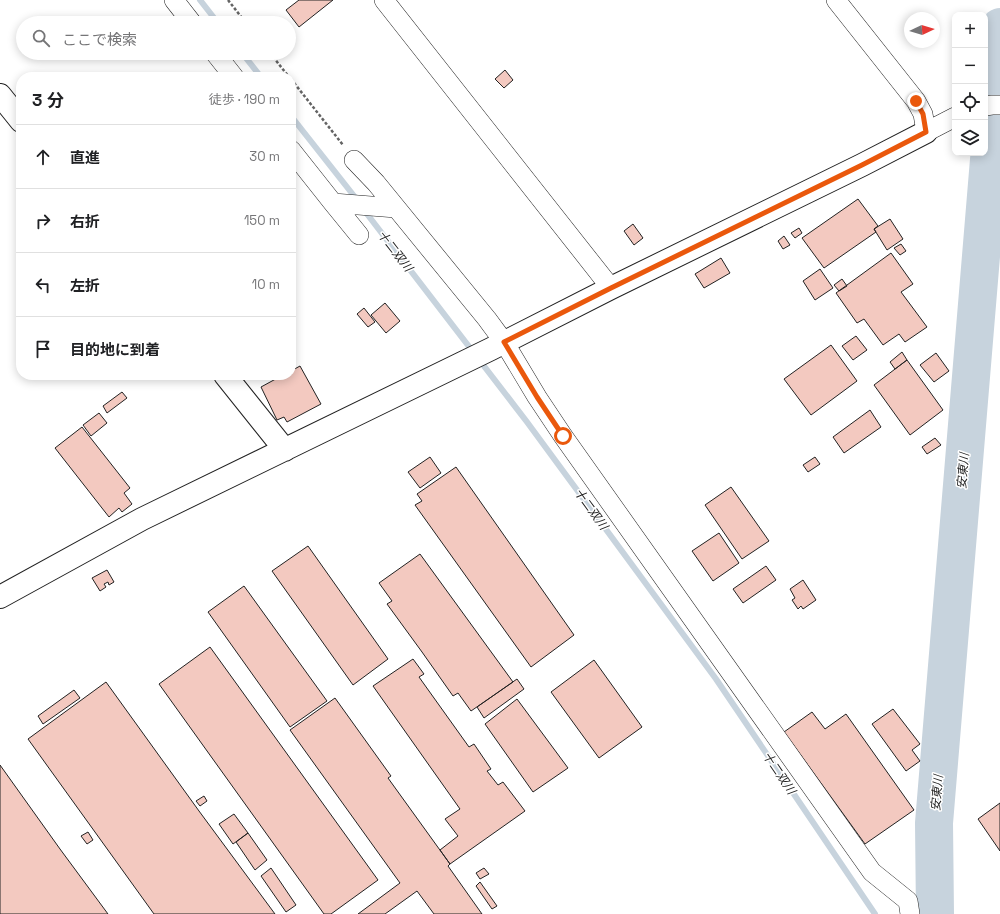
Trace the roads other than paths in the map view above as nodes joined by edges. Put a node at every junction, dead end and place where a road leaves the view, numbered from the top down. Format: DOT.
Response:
graph roads {
  1 [pos="174,0"];
  2 [pos="384,0"];
  3 [pos="836,0"];
  4 [pos="187,16"];
  5 [pos="221,60"];
  6 [pos="230,72"];
  7 [pos="0,95"];
  8 [pos="988,106"];
  9 [pos="1000,106"];
  10 [pos="16,115"];
  11 [pos="952,119"];
  12 [pos="926,132"];
  13 [pos="296,156"];
  14 [pos="354,160"];
  15 [pos="333,203"];
  16 [pos="396,208"];
  17 [pos="359,235"];
  18 [pos="611,288"];
  19 [pos="498,346"];
  20 [pos="229,380"];
  21 [pos="285,450"];
  22 [pos="0,597"];
  23 [pos="910,914"];
  1 -- 4 [label="street"];
  2 -- 18 [label="street"];
  3 -- 12 [label="street"];
  5 -- 6 [label="street"];
  7 -- 10 [label="street"];
  8 -- 9 [label="street"];
  11 -- 12 [label="street"];
  12 -- 18 [label="street"];
  13 -- 15 [label="street"];
  14 -- 16 [label="street"];
  15 -- 16 [label="street"];
  15 -- 17 [label="street"];
  16 -- 19 [label="street"];
  18 -- 19 [label="street"];
  19 -- 21 [label="street"];
  19 -- 23 [label="street"];
  20 -- 21 [label="street"];
  21 -- 22 [label="street"];
}
